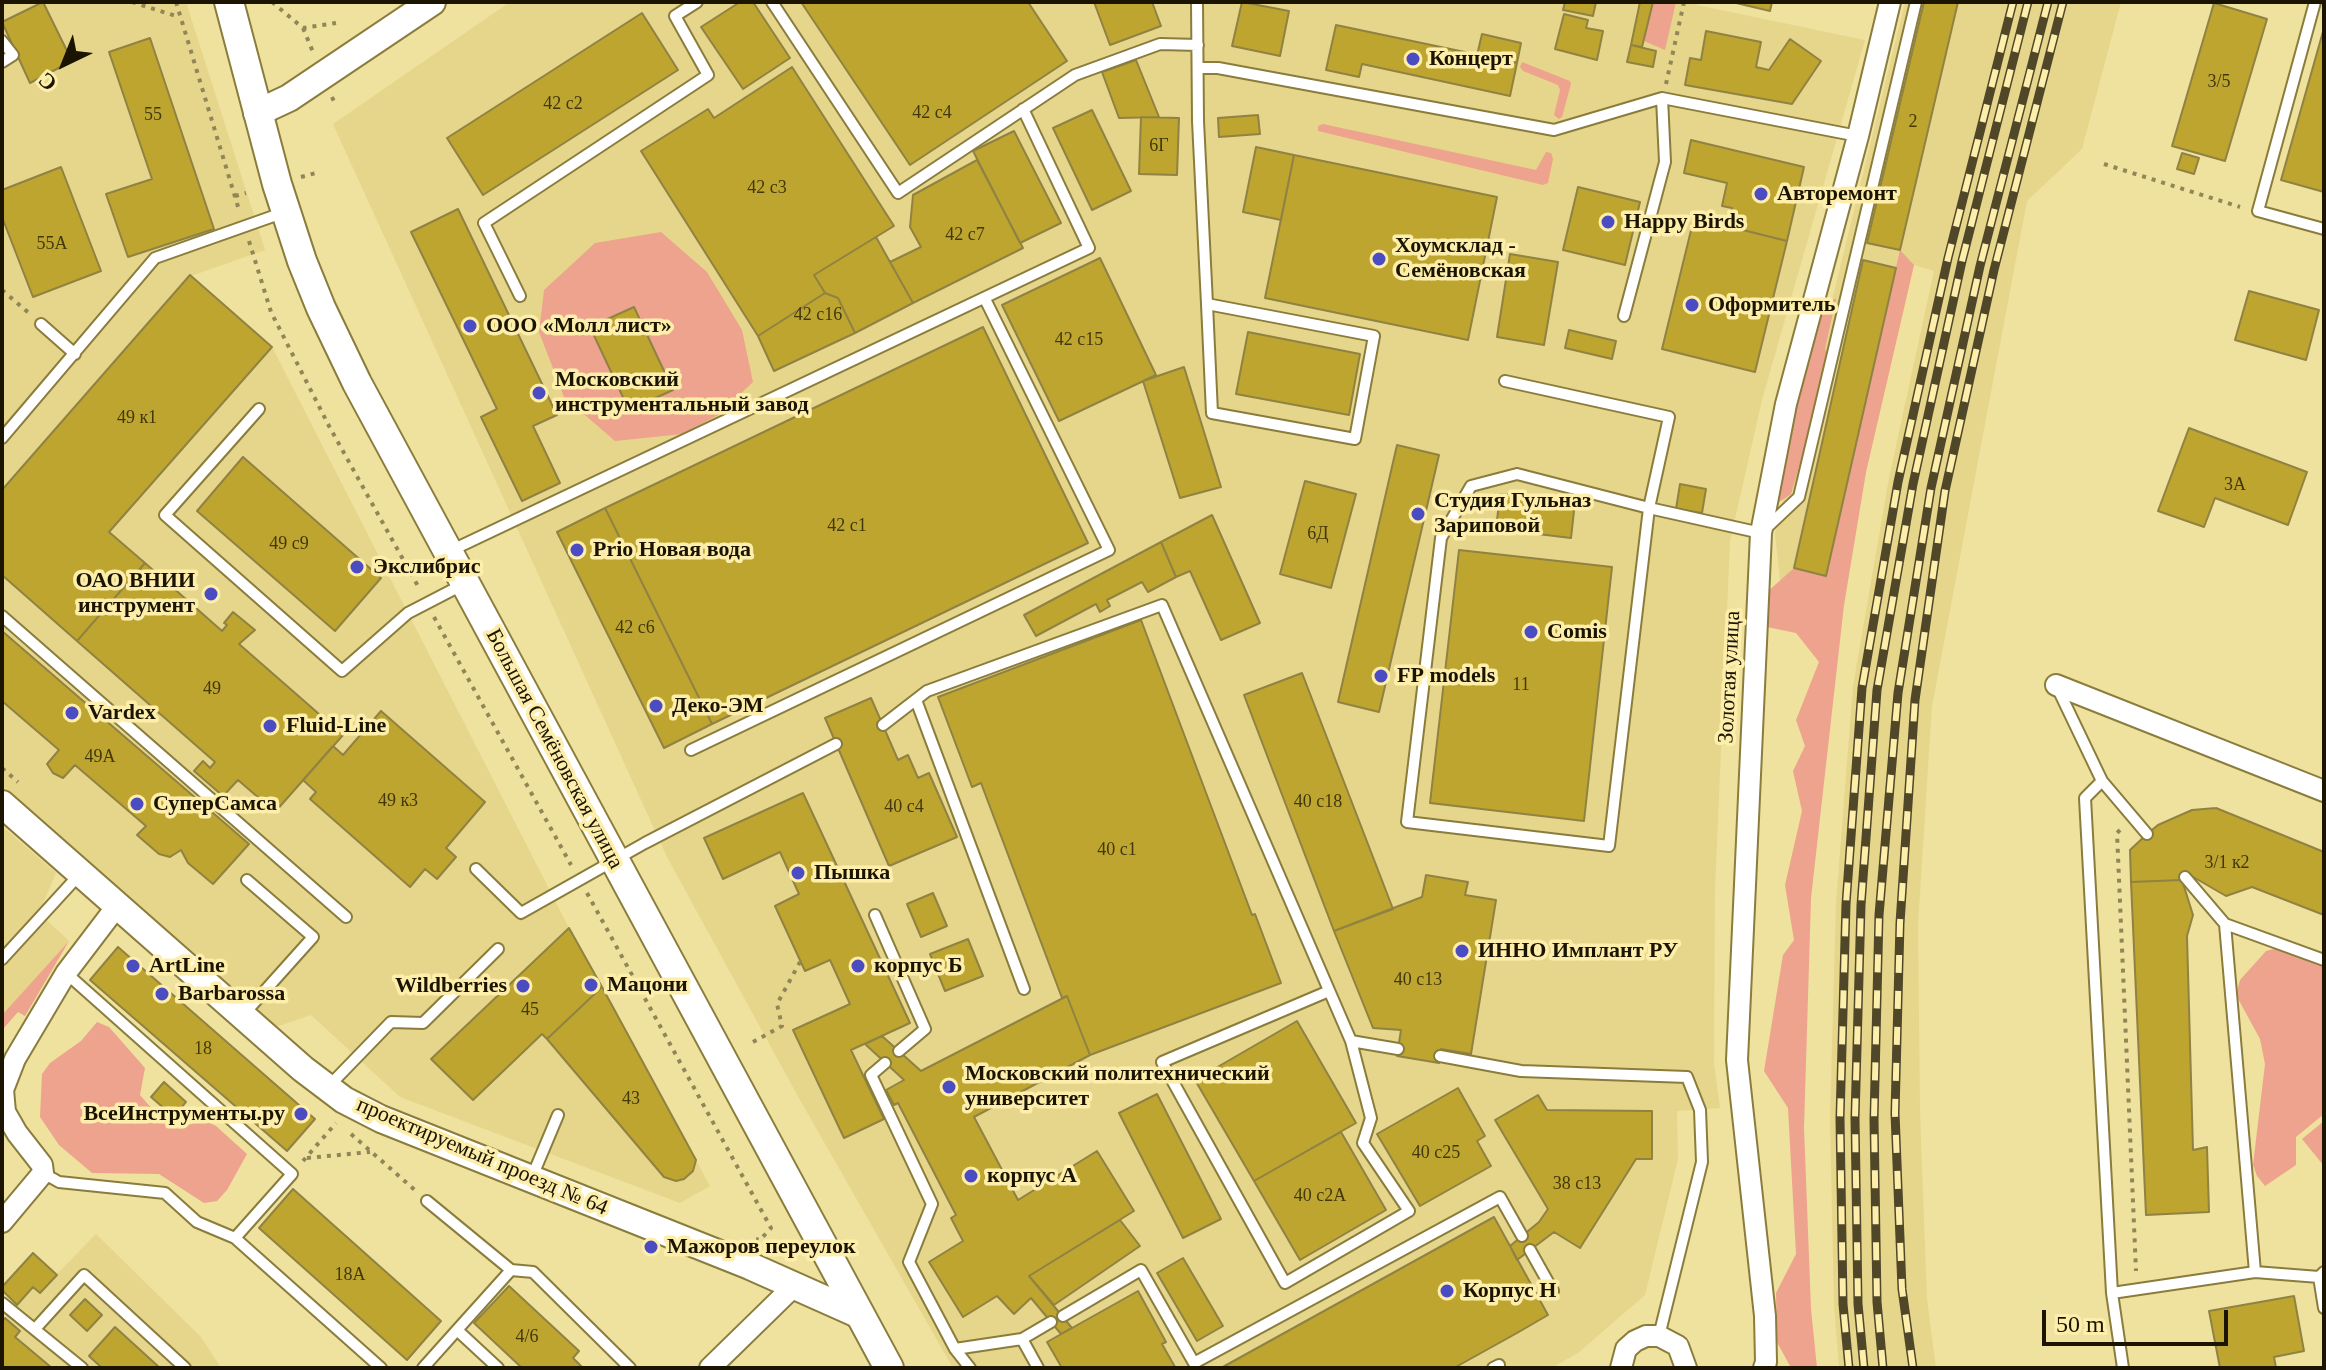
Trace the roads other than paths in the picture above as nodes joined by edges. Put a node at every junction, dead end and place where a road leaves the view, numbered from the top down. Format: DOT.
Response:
graph roads {
  1 [pos="216,2"];
  2 [pos="229,2"];
  3 [pos="432,2"];
  4 [pos="697,2"];
  5 [pos="772,2"];
  6 [pos="1197,2"];
  7 [pos="1890,2"];
  8 [pos="1916,2"];
  9 [pos="2315,2"];
  10 [pos="2,41"];
  11 [pos="1198,45"];
  12 [pos="2,62"];
  13 [pos="1198,68"];
  14 [pos="1662,98"];
  15 [pos="1023,109"];
  16 [pos="257,113"];
  17 [pos="1858,136"];
  18 [pos="286,212"];
  19 [pos="2324,229"];
  20 [pos="520,296"];
  21 [pos="985,299"];
  22 [pos="1207,304"];
  23 [pos="1624,316"];
  24 [pos="41,324"];
  25 [pos="75,354"];
  26 [pos="1505,381"];
  27 [pos="259,409"];
  28 [pos="2,438"];
  29 [pos="1649,508"];
  30 [pos="1761,533"];
  31 [pos="448,552"];
  32 [pos="465,583"];
  33 [pos="2,616"];
  34 [pos="2056,685"];
  35 [pos="916,700"];
  36 [pos="883,725"];
  37 [pos="836,744"];
  38 [pos="691,750"];
  39 [pos="2102,781"];
  40 [pos="2324,791"];
  41 [pos="2,804"];
  42 [pos="2147,834"];
  43 [pos="614,859"];
  44 [pos="476,869"];
  45 [pos="80,873"];
  46 [pos="2185,877"];
  47 [pos="247,880"];
  48 [pos="117,906"];
  49 [pos="875,915"];
  50 [pos="346,917"];
  51 [pos="2225,924"];
  52 [pos="498,949"];
  53 [pos="2,959"];
  54 [pos="2324,960"];
  55 [pos="66,973"];
  56 [pos="1024,989"];
  57 [pos="1329,991"];
  58 [pos="242,1016"];
  59 [pos="1351,1041"];
  60 [pos="1398,1049"];
  61 [pos="899,1051"];
  62 [pos="1440,1056"];
  63 [pos="885,1063"];
  64 [pos="327,1088"];
  65 [pos="558,1115"];
  66 [pos="43,1173"];
  67 [pos="532,1179"];
  68 [pos="427,1201"];
  69 [pos="2,1222"];
  70 [pos="1522,1236"];
  71 [pos="235,1238"];
  72 [pos="1530,1250"];
  73 [pos="511,1270"];
  74 [pos="2255,1272"];
  75 [pos="2321,1274"];
  76 [pos="795,1285"];
  77 [pos="1553,1291"];
  78 [pos="2112,1293"];
  79 [pos="2,1303"];
  80 [pos="2324,1308"];
  81 [pos="860,1315"];
  82 [pos="1063,1316"];
  83 [pos="1051,1322"];
  84 [pos="35,1329"];
  85 [pos="457,1330"];
  86 [pos="1659,1336"];
  87 [pos="1022,1339"];
  88 [pos="955,1349"];
  89 [pos="82,1368"];
  90 [pos="185,1368"];
  91 [pos="381,1368"];
  92 [pos="423,1368"];
  93 [pos="498,1368"];
  94 [pos="630,1368"];
  95 [pos="710,1368"];
  96 [pos="889,1368"];
  97 [pos="970,1368"];
  98 [pos="1038,1368"];
  99 [pos="1621,1368"];
  100 [pos="1686,1368"];
  101 [pos="1764,1368"];
  102 [pos="2123,1368"];
  1 -- 16 [label="main road, Большая Семёновская улица"];
  2 -- 16 [label="main road, Большая Семёновская улица"];
  3 -- 16 [label="street"];
  4 -- 20 [label="lane"];
  5 -- 15 [label="lane"];
  6 -- 11 [label="lane"];
  7 -- 17 [label="street, Золотая улица"];
  8 -- 30 [label="lane"];
  9 -- 19 [label="lane"];
  10 -- 12 [label="lane"];
  11 -- 13 [label="lane"];
  11 -- 15 [label="lane"];
  13 -- 14 [label="lane"];
  13 -- 22 [label="lane"];
  14 -- 17 [label="lane"];
  14 -- 23 [label="lane"];
  15 -- 21 [label="lane"];
  16 -- 18 [label="main road, Большая Семёновская улица"];
  17 -- 30 [label="street, Золотая улица"];
  18 -- 25 [label="lane"];
  18 -- 31 [label="main road, Большая Семёновская улица"];
  21 -- 31 [label="lane"];
  21 -- 38 [label="lane"];
  22 -- 22 [label="lane"];
  24 -- 25 [label="lane"];
  25 -- 28 [label="lane"];
  26 -- 29 [label="lane"];
  27 -- 32 [label="lane"];
  29 -- 29 [label="lane"];
  29 -- 30 [label="lane"];
  30 -- 101 [label="street, Золотая улица"];
  31 -- 32 [label="main road, Большая Семёновская улица"];
  32 -- 43 [label="main road, Большая Семёновская улица"];
  33 -- 50 [label="lane"];
  34 -- 39 [label="lane"];
  34 -- 40 [label="street"];
  35 -- 36 [label="lane"];
  35 -- 56 [label="lane"];
  35 -- 57 [label="lane"];
  37 -- 43 [label="lane"];
  39 -- 42 [label="lane"];
  39 -- 78 [label="lane"];
  41 -- 45 [label="street, проектируемый проезд № 64"];
  43 -- 44 [label="lane"];
  43 -- 81 [label="main road, Большая Семёновская улица"];
  45 -- 48 [label="street, проектируемый проезд № 64"];
  45 -- 53 [label="lane"];
  46 -- 51 [label="lane"];
  47 -- 58 [label="lane"];
  48 -- 55 [label="street"];
  48 -- 58 [label="street, проектируемый проезд № 64"];
  49 -- 61 [label="lane"];
  51 -- 54 [label="lane"];
  51 -- 74 [label="lane"];
  52 -- 64 [label="lane"];
  55 -- 66 [label="street"];
  55 -- 71 [label="lane"];
  57 -- 59 [label="lane"];
  57 -- 59 [label="lane"];
  58 -- 64 [label="street, проектируемый проезд № 64"];
  59 -- 60 [label="lane"];
  62 -- 86 [label="lane"];
  63 -- 88 [label="lane"];
  64 -- 67 [label="street, проектируемый проезд № 64"];
  65 -- 67 [label="lane"];
  66 -- 69 [label="street"];
  66 -- 71 [label="lane"];
  67 -- 76 [label="street, проектируемый проезд № 64"];
  68 -- 73 [label="lane"];
  70 -- 82 [label="lane"];
  71 -- 91 [label="lane"];
  72 -- 77 [label="lane"];
  73 -- 85 [label="lane"];
  73 -- 94 [label="lane"];
  74 -- 75 [label="lane"];
  74 -- 78 [label="lane"];
  75 -- 80 [label="lane"];
  76 -- 81 [label="street, проектируемый проезд № 64"];
  76 -- 95 [label="street"];
  78 -- 102 [label="lane"];
  79 -- 84 [label="lane"];
  81 -- 96 [label="main road, Большая Семёновская улица"];
  83 -- 87 [label="lane"];
  84 -- 89 [label="lane"];
  84 -- 90 [label="lane"];
  85 -- 92 [label="lane"];
  85 -- 93 [label="lane"];
  86 -- 99 [label="street"];
  86 -- 100 [label="street"];
  87 -- 88 [label="lane"];
  87 -- 98 [label="lane"];
  88 -- 97 [label="lane"];
}
